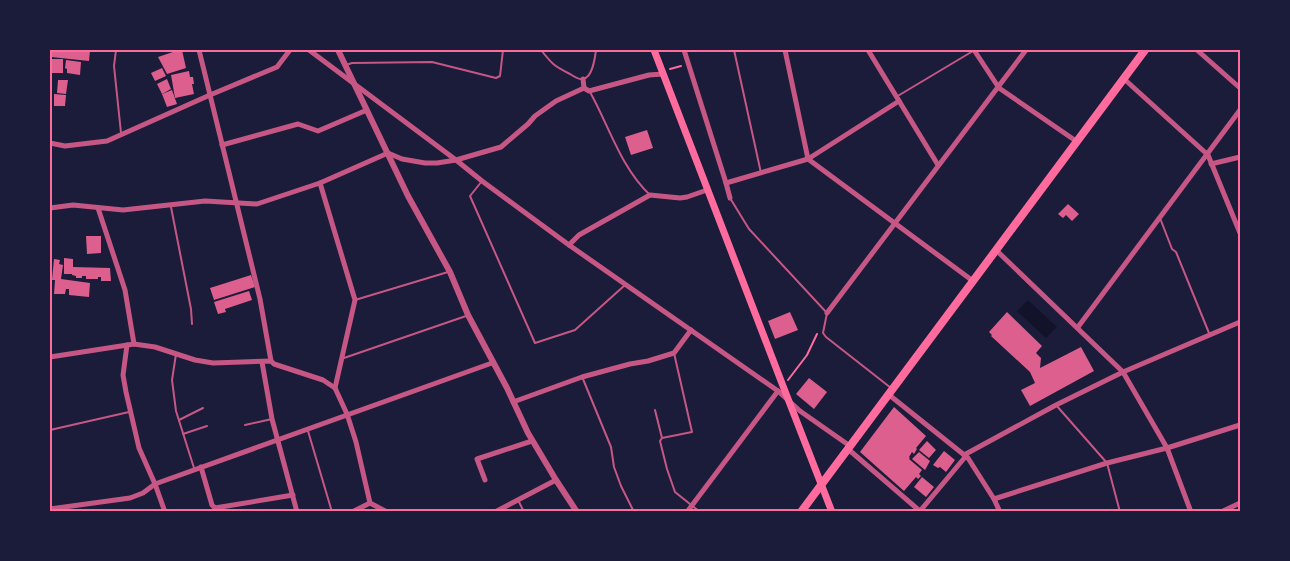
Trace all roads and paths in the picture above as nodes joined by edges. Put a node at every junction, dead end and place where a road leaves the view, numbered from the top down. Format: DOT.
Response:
graph roads {
  1 [pos="116,50"];
  2 [pos="199,50"];
  3 [pos="290,50"];
  4 [pos="309,50"];
  5 [pos="338,50"];
  6 [pos="503,50"];
  7 [pos="541,50"];
  8 [pos="596,50"];
  9 [pos="654,50"];
  10 [pos="684,50"];
  11 [pos="734,50"];
  12 [pos="784,50"];
  13 [pos="868,50"];
  14 [pos="975,50"];
  15 [pos="1026,50"];
  16 [pos="1145,50"];
  17 [pos="1197,50"];
  18 [pos="346,65"];
  19 [pos="684,65"];
  20 [pos="666,72"];
  21 [pos="1123,78"];
  22 [pos="583,79"];
  23 [pos="355,84"];
  24 [pos="999,88"];
  25 [pos="1240,88"];
  26 [pos="587,90"];
  27 [pos="210,95"];
  28 [pos="898,99"];
  29 [pos="368,110"];
  30 [pos="1240,110"];
  31 [pos="121,135"];
  32 [pos="1076,141"];
  33 [pos="50,143"];
  34 [pos="222,145"];
  35 [pos="388,153"];
  36 [pos="1208,155"];
  37 [pos="1240,157"];
  38 [pos="808,159"];
  39 [pos="456,160"];
  40 [pos="1211,164"];
  41 [pos="939,165"];
  42 [pos="762,173"];
  43 [pos="482,181"];
  44 [pos="320,183"];
  45 [pos="726,183"];
  46 [pos="707,190"];
  47 [pos="650,195"];
  48 [pos="730,198"];
  49 [pos="237,202"];
  50 [pos="170,204"];
  51 [pos="50,208"];
  52 [pos="98,208"];
  53 [pos="1160,218"];
  54 [pos="895,224"];
  55 [pos="1240,233"];
  56 [pos="569,244"];
  57 [pos="996,250"];
  58 [pos="450,272"];
  59 [pos="974,281"];
  60 [pos="626,285"];
  61 [pos="356,300"];
  62 [pos="827,313"];
  63 [pos="468,315"];
  64 [pos="1240,322"];
  65 [pos="192,324"];
  66 [pos="1078,327"];
  67 [pos="690,330"];
  68 [pos="1210,335"];
  69 [pos="134,344"];
  70 [pos="126,345"];
  71 [pos="674,353"];
  72 [pos="176,354"];
  73 [pos="50,357"];
  74 [pos="341,359"];
  75 [pos="271,361"];
  76 [pos="262,362"];
  77 [pos="492,363"];
  78 [pos="1123,372"];
  79 [pos="582,377"];
  80 [pos="334,388"];
  81 [pos="778,391"];
  82 [pos="890,392"];
  83 [pos="789,401"];
  84 [pos="513,402"];
  85 [pos="1056,405"];
  86 [pos="203,408"];
  87 [pos="655,410"];
  88 [pos="130,412"];
  89 [pos="346,414"];
  90 [pos="272,419"];
  91 [pos="179,420"];
  92 [pos="245,425"];
  93 [pos="1240,425"];
  94 [pos="207,426"];
  95 [pos="308,429"];
  96 [pos="50,430"];
  97 [pos="183,434"];
  98 [pos="662,438"];
  99 [pos="277,439"];
  100 [pos="532,441"];
  101 [pos="849,447"];
  102 [pos="1167,448"];
  103 [pos="965,456"];
  104 [pos="1107,463"];
  105 [pos="198,469"];
  106 [pos="485,480"];
  107 [pos="556,480"];
  108 [pos="822,483"];
  109 [pos="155,484"];
  110 [pos="293,495"];
  111 [pos="994,499"];
  112 [pos="517,500"];
  113 [pos="370,502"];
  114 [pos="1240,503"];
  115 [pos="692,505"];
  116 [pos="50,509"];
  117 [pos="216,510"];
  118 [pos="921,511"];
  119 [pos="165,512"];
  120 [pos="297,512"];
  121 [pos="332,512"];
  122 [pos="352,512"];
  123 [pos="387,512"];
  124 [pos="495,512"];
  125 [pos="524,512"];
  126 [pos="577,512"];
  127 [pos="634,512"];
  128 [pos="687,512"];
  129 [pos="700,512"];
  130 [pos="801,512"];
  131 [pos="832,512"];
  132 [pos="1000,512"];
  133 [pos="1120,512"];
  134 [pos="1191,512"];
  135 [pos="1221,512"];
  1 -- 31 [label="lane"];
  2 -- 27 [label="street"];
  3 -- 27 [label="street"];
  4 -- 23 [label="street"];
  5 -- 18 [label="street"];
  6 -- 18 [label="lane"];
  7 -- 22 [label="lane"];
  8 -- 22 [label="lane"];
  9 -- 20 [label="main road"];
  10 -- 45 [label="street"];
  11 -- 42 [label="lane"];
  12 -- 38 [label="street"];
  13 -- 28 [label="street"];
  14 -- 24 [label="street"];
  14 -- 28 [label="lane"];
  15 -- 24 [label="street"];
  16 -- 21 [label="highway"];
  17 -- 25 [label="street"];
  18 -- 23 [label="street"];
  19 -- 20 [label="path"];
  20 -- 26 [label="street"];
  20 -- 46 [label="main road"];
  21 -- 32 [label="highway"];
  21 -- 36 [label="street"];
  22 -- 26 [label="street"];
  23 -- 29 [label="street"];
  23 -- 39 [label="street"];
  24 -- 32 [label="street"];
  24 -- 41 [label="street"];
  26 -- 39 [label="street"];
  26 -- 47 [label="lane"];
  27 -- 31 [label="street"];
  27 -- 34 [label="street"];
  28 -- 38 [label="street"];
  28 -- 41 [label="street"];
  29 -- 34 [label="street"];
  29 -- 35 [label="street"];
  30 -- 36 [label="street"];
  31 -- 33 [label="street"];
  32 -- 57 [label="highway"];
  34 -- 49 [label="street"];
  35 -- 39 [label="street"];
  35 -- 44 [label="street"];
  35 -- 58 [label="street"];
  36 -- 40 [label="street"];
  36 -- 53 [label="street"];
  37 -- 40 [label="street"];
  38 -- 42 [label="street"];
  38 -- 54 [label="street"];
  39 -- 43 [label="street"];
  40 -- 55 [label="street"];
  41 -- 54 [label="street"];
  42 -- 45 [label="street"];
  43 -- 56 [label="street"];
  43 -- 60 [label="lane"];
  44 -- 49 [label="street"];
  44 -- 61 [label="street"];
  45 -- 48 [label="street"];
  46 -- 47 [label="street"];
  46 -- 83 [label="main road"];
  47 -- 56 [label="street"];
  48 -- 62 [label="lane"];
  49 -- 50 [label="street"];
  49 -- 75 [label="street"];
  50 -- 52 [label="street"];
  50 -- 65 [label="lane"];
  51 -- 52 [label="street"];
  52 -- 69 [label="street"];
  53 -- 66 [label="street"];
  53 -- 68 [label="lane"];
  54 -- 59 [label="street"];
  54 -- 62 [label="street"];
  56 -- 60 [label="street"];
  57 -- 59 [label="highway"];
  57 -- 66 [label="street"];
  58 -- 61 [label="lane"];
  58 -- 63 [label="street"];
  59 -- 82 [label="highway"];
  60 -- 67 [label="street"];
  61 -- 74 [label="street"];
  62 -- 82 [label="lane"];
  63 -- 74 [label="lane"];
  63 -- 77 [label="street"];
  64 -- 68 [label="street"];
  66 -- 78 [label="street"];
  67 -- 71 [label="street"];
  67 -- 81 [label="street"];
  68 -- 78 [label="street"];
  69 -- 70 [label="street"];
  69 -- 72 [label="street"];
  70 -- 73 [label="street"];
  70 -- 88 [label="street"];
  71 -- 79 [label="street"];
  71 -- 98 [label="lane"];
  72 -- 76 [label="street"];
  72 -- 91 [label="lane"];
  74 -- 80 [label="street"];
  75 -- 76 [label="street"];
  75 -- 80 [label="street"];
  76 -- 90 [label="street"];
  77 -- 84 [label="street"];
  77 -- 89 [label="street"];
  78 -- 85 [label="street"];
  78 -- 102 [label="street"];
  79 -- 84 [label="street"];
  79 -- 127 [label="lane"];
  80 -- 89 [label="street"];
  81 -- 83 [label="street"];
  81 -- 115 [label="street"];
  82 -- 101 [label="highway"];
  82 -- 103 [label="street"];
  83 -- 101 [label="street"];
  83 -- 108 [label="main road"];
  84 -- 100 [label="street"];
  85 -- 103 [label="street"];
  85 -- 104 [label="lane"];
  86 -- 91 [label="lane"];
  87 -- 98 [label="lane"];
  88 -- 96 [label="lane"];
  88 -- 109 [label="street"];
  89 -- 95 [label="street"];
  89 -- 113 [label="street"];
  90 -- 92 [label="lane"];
  90 -- 99 [label="street"];
  91 -- 97 [label="lane"];
  93 -- 102 [label="street"];
  94 -- 97 [label="lane"];
  95 -- 99 [label="street"];
  95 -- 121 [label="lane"];
  97 -- 105 [label="lane"];
  98 -- 115 [label="lane"];
  99 -- 105 [label="street"];
  99 -- 110 [label="street"];
  100 -- 106 [label="street"];
  100 -- 107 [label="street"];
  101 -- 108 [label="highway"];
  101 -- 118 [label="street"];
  102 -- 104 [label="street"];
  102 -- 134 [label="street"];
  103 -- 111 [label="street"];
  103 -- 118 [label="street"];
  104 -- 111 [label="street"];
  104 -- 133 [label="lane"];
  105 -- 109 [label="street"];
  105 -- 117 [label="street"];
  107 -- 112 [label="street"];
  107 -- 126 [label="street"];
  108 -- 130 [label="highway"];
  108 -- 131 [label="main road"];
  109 -- 116 [label="street"];
  109 -- 119 [label="street"];
  110 -- 117 [label="street"];
  110 -- 120 [label="street"];
  111 -- 132 [label="street"];
  112 -- 124 [label="street"];
  112 -- 125 [label="lane"];
  113 -- 122 [label="street"];
  113 -- 123 [label="street"];
  114 -- 135 [label="street"];
  115 -- 128 [label="street"];
  115 -- 129 [label="lane"];
}
